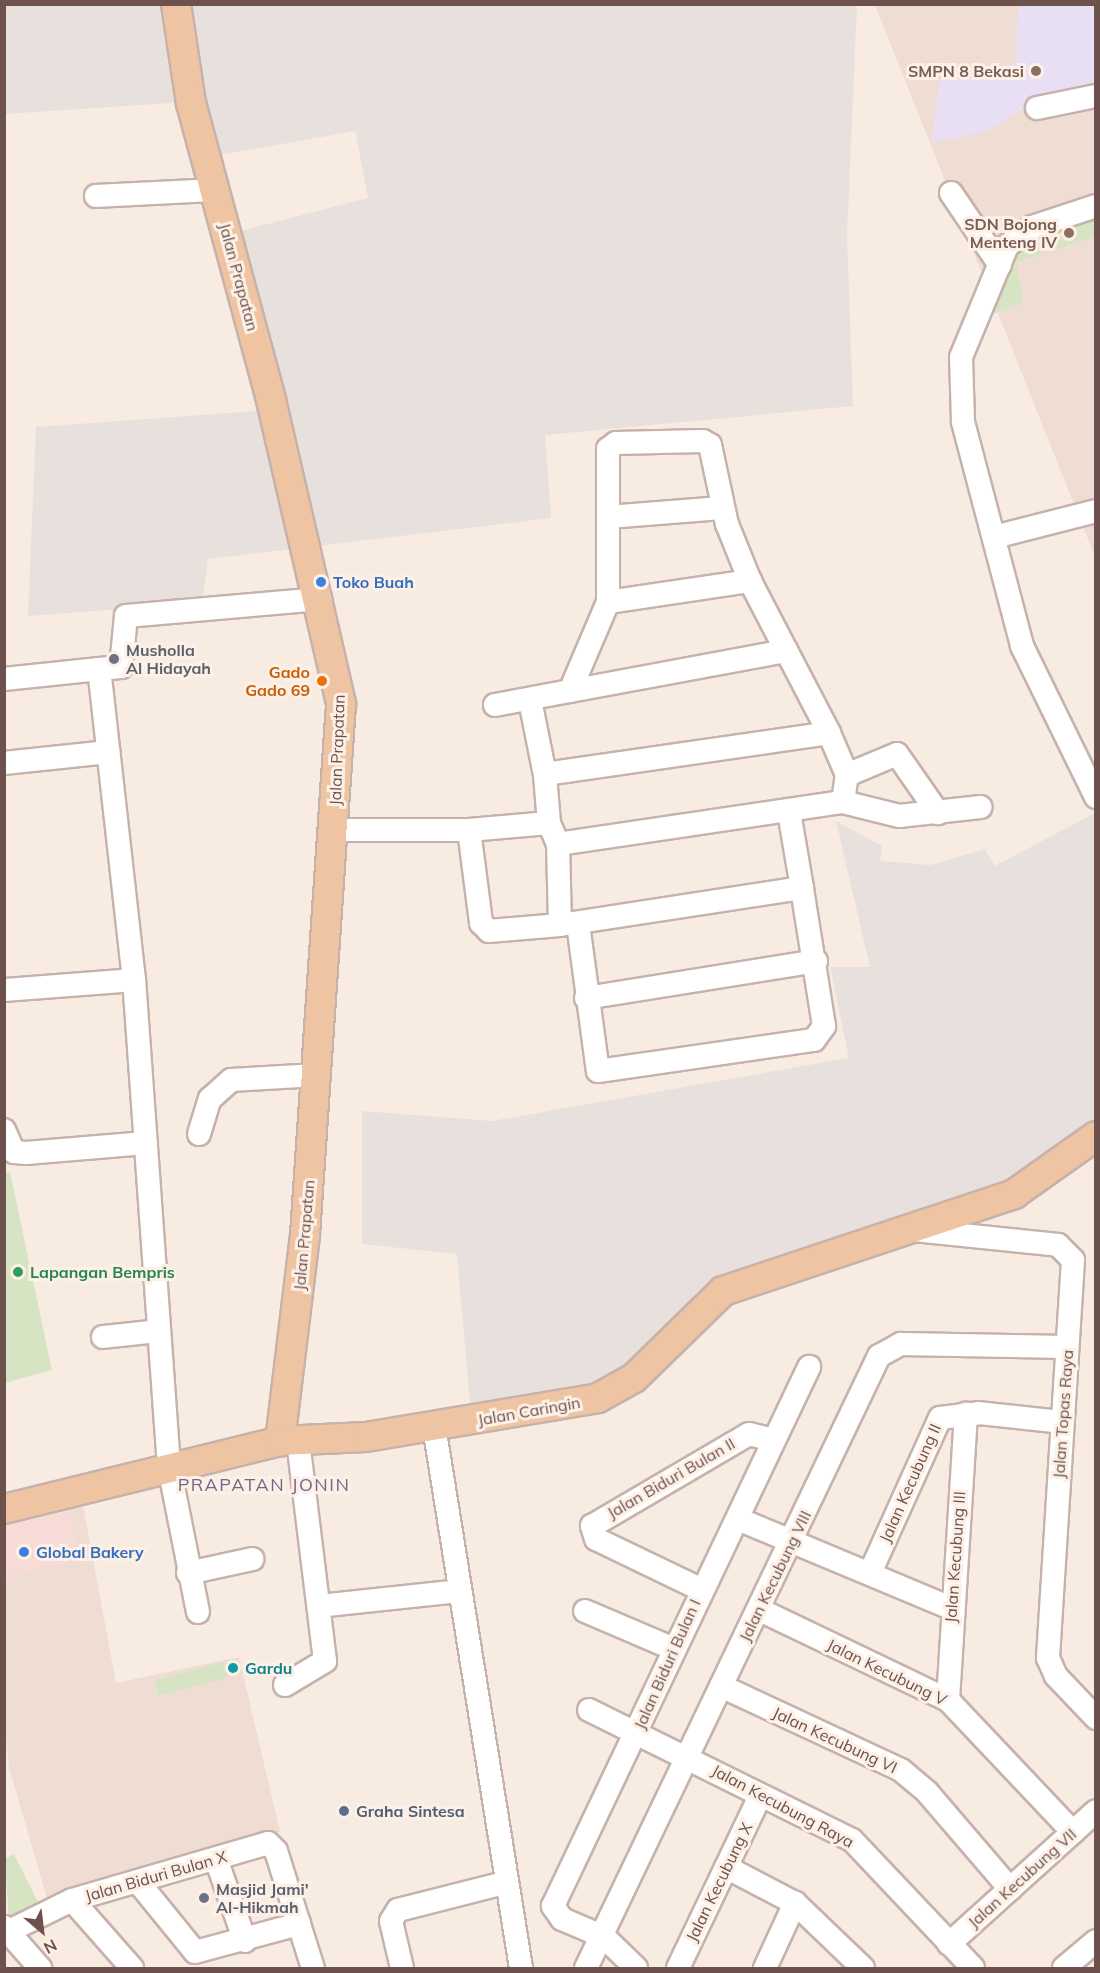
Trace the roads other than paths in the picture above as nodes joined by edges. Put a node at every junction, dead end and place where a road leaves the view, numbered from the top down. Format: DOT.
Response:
graph roads {
  1 [pos="176,4"];
  2 [pos="1095,96"];
  3 [pos="1037,108"];
  4 [pos="216,190"];
  5 [pos="951,193"];
  6 [pos="96,196"];
  7 [pos="1095,206"];
  8 [pos="1000,265"];
  9 [pos="722,508"];
  10 [pos="1095,511"];
  11 [pos="608,517"];
  12 [pos="994,537"];
  13 [pos="750,581"];
  14 [pos="320,599"];
  15 [pos="608,602"];
  16 [pos="786,651"];
  17 [pos="99,669"];
  18 [pos="4,679"];
  19 [pos="570,691"];
  20 [pos="530,700"];
  21 [pos="495,705"];
  22 [pos="829,733"];
  23 [pos="108,752"];
  24 [pos="4,763"];
  25 [pos="1088,766"];
  26 [pos="545,775"];
  27 [pos="847,775"];
  28 [pos="1095,797"];
  29 [pos="843,802"];
  30 [pos="981,807"];
  31 [pos="789,812"];
  32 [pos="938,813"];
  33 [pos="549,823"];
  34 [pos="335,830"];
  35 [pos="470,830"];
  36 [pos="558,844"];
  37 [pos="802,888"];
  38 [pos="569,924"];
  39 [pos="816,961"];
  40 [pos="134,980"];
  41 [pos="4,990"];
  42 [pos="586,998"];
  43 [pos="317,1074"];
  44 [pos="4,1130"];
  45 [pos="199,1134"];
  46 [pos="1095,1136"];
  47 [pos="146,1143"];
  48 [pos="912,1230"];
  49 [pos="159,1331"];
  50 [pos="103,1337"];
  51 [pos="1067,1347"];
  52 [pos="808,1366"];
  53 [pos="966,1414"];
  54 [pos="1062,1422"];
  55 [pos="434,1426"];
  56 [pos="773,1440"];
  57 [pos="289,1441"];
  58 [pos="169,1467"];
  59 [pos="4,1509"];
  60 [pos="738,1519"];
  61 [pos="794,1541"];
  62 [pos="252,1559"];
  63 [pos="188,1573"];
  64 [pos="870,1573"];
  65 [pos="700,1590"];
  66 [pos="459,1591"];
  67 [pos="319,1606"];
  68 [pos="951,1608"];
  69 [pos="760,1610"];
  70 [pos="585,1611"];
  71 [pos="198,1612"];
  72 [pos="674,1649"];
  73 [pos="285,1685"];
  74 [pos="721,1686"];
  75 [pos="948,1700"];
  76 [pos="589,1710"];
  77 [pos="1095,1718"];
  78 [pos="638,1732"];
  79 [pos="686,1755"];
  80 [pos="760,1796"];
  81 [pos="1095,1811"];
  82 [pos="1073,1832"];
  83 [pos="216,1859"];
  84 [pos="726,1867"];
  85 [pos="139,1883"];
  86 [pos="504,1883"];
  87 [pos="1010,1889"];
  88 [pos="72,1900"];
  89 [pos="795,1904"];
  90 [pos="299,1924"];
  91 [pos="7,1929"];
  92 [pos="604,1937"];
  93 [pos="245,1941"];
  94 [pos="1095,1941"];
  95 [pos="949,1944"];
  96 [pos="40,1968"];
  97 [pos="132,1968"];
  98 [pos="313,1968"];
  99 [pos="402,1968"];
  100 [pos="521,1968"];
  101 [pos="586,1968"];
  102 [pos="636,1968"];
  103 [pos="678,1968"];
  104 [pos="765,1968"];
  105 [pos="863,1968"];
  106 [pos="973,1968"];
  107 [pos="1064,1968"];
  1 -- 4 [label="main road, Jalan Prapatan"];
  2 -- 3 [label="street"];
  4 -- 6 [label="street"];
  4 -- 14 [label="main road, Jalan Prapatan"];
  5 -- 8 [label="street"];
  7 -- 8 [label="street"];
  8 -- 12 [label="street"];
  9 -- 11 [label="street"];
  9 -- 11 [label="street"];
  9 -- 13 [label="street"];
  10 -- 12 [label="street"];
  11 -- 15 [label="street"];
  12 -- 25 [label="street"];
  13 -- 15 [label="street"];
  13 -- 16 [label="street"];
  14 -- 17 [label="street"];
  14 -- 34 [label="main road, Jalan Prapatan"];
  15 -- 19 [label="street"];
  16 -- 19 [label="street"];
  16 -- 22 [label="street"];
  17 -- 18 [label="street"];
  17 -- 23 [label="street"];
  19 -- 20 [label="street"];
  20 -- 21 [label="street"];
  20 -- 26 [label="street"];
  22 -- 26 [label="street"];
  22 -- 27 [label="street"];
  23 -- 24 [label="street"];
  23 -- 40 [label="street"];
  25 -- 28 [label="street"];
  26 -- 33 [label="street"];
  27 -- 29 [label="street"];
  27 -- 32 [label="street"];
  29 -- 31 [label="street"];
  29 -- 32 [label="street"];
  30 -- 32 [label="street"];
  31 -- 36 [label="street"];
  31 -- 37 [label="street"];
  33 -- 35 [label="street"];
  33 -- 36 [label="street"];
  34 -- 35 [label="street"];
  34 -- 43 [label="main road, Jalan Prapatan"];
  35 -- 38 [label="street"];
  36 -- 38 [label="street"];
  37 -- 38 [label="street"];
  37 -- 39 [label="street"];
  38 -- 42 [label="street"];
  39 -- 42 [label="street"];
  39 -- 42 [label="street"];
  40 -- 41 [label="street"];
  40 -- 47 [label="street"];
  43 -- 45 [label="street"];
  43 -- 57 [label="main road, Jalan Prapatan"];
  44 -- 47 [label="street"];
  46 -- 48 [label="main road, Jalan Caringin"];
  47 -- 49 [label="street"];
  48 -- 51 [label="street, Jalan Topas Raya"];
  48 -- 55 [label="main road, Jalan Caringin"];
  49 -- 50 [label="street"];
  49 -- 58 [label="street"];
  51 -- 54 [label="street, Jalan Topas Raya"];
  51 -- 61 [label="street, Jalan Kecubung VIII"];
  52 -- 56 [label="street, Jalan Biduri Bulan I"];
  53 -- 54 [label="street, Jalan Kecubung II"];
  53 -- 64 [label="street, Jalan Kecubung II"];
  53 -- 68 [label="street, Jalan Kecubung III"];
  54 -- 77 [label="street, Jalan Topas Raya"];
  55 -- 57 [label="main road, Jalan Caringin"];
  55 -- 66 [label="street"];
  56 -- 60 [label="street, Jalan Biduri Bulan I"];
  56 -- 65 [label="street, Jalan Biduri Bulan II"];
  57 -- 58 [label="main road, Jalan Caringin"];
  57 -- 67 [label="street"];
  58 -- 59 [label="main road, Jalan Caringin"];
  58 -- 63 [label="street"];
  60 -- 61 [label="street"];
  60 -- 65 [label="street, Jalan Biduri Bulan I"];
  61 -- 64 [label="street"];
  61 -- 69 [label="street, Jalan Kecubung VIII"];
  62 -- 63 [label="street"];
  63 -- 71 [label="street"];
  64 -- 68 [label="street"];
  65 -- 72 [label="street, Jalan Biduri Bulan I"];
  66 -- 67 [label="street"];
  66 -- 86 [label="street"];
  67 -- 73 [label="street"];
  68 -- 75 [label="street, Jalan Kecubung III"];
  69 -- 74 [label="street, Jalan Kecubung VIII"];
  69 -- 75 [label="street, Jalan Kecubung V"];
  70 -- 72 [label="street"];
  72 -- 78 [label="street, Jalan Biduri Bulan I"];
  74 -- 79 [label="street, Jalan Kecubung VIII"];
  74 -- 87 [label="street, Jalan Kecubung VI"];
  75 -- 82 [label="street, Jalan Kecubung V"];
  76 -- 78 [label="street, Jalan Kecubung Raya"];
  78 -- 79 [label="street, Jalan Kecubung Raya"];
  78 -- 92 [label="street, Jalan Biduri Bulan I"];
  79 -- 80 [label="street, Jalan Kecubung Raya"];
  79 -- 92 [label="street, Jalan Kecubung VIII"];
  80 -- 84 [label="street, Jalan Kecubung X"];
  80 -- 95 [label="street, Jalan Kecubung Raya"];
  81 -- 82 [label="street, Jalan Kecubung VII"];
  82 -- 87 [label="street, Jalan Kecubung VII"];
  83 -- 85 [label="street, Jalan Biduri Bulan X"];
  83 -- 90 [label="street, Jalan Biduri Bulan X"];
  83 -- 93 [label="street"];
  84 -- 89 [label="street"];
  84 -- 103 [label="street, Jalan Kecubung X"];
  85 -- 88 [label="street, Jalan Biduri Bulan X"];
  85 -- 93 [label="street"];
  86 -- 99 [label="street"];
  86 -- 100 [label="street"];
  87 -- 95 [label="street, Jalan Kecubung VII"];
  88 -- 91 [label="street, Jalan Biduri Bulan X"];
  88 -- 97 [label="street"];
  89 -- 104 [label="street"];
  89 -- 105 [label="street"];
  90 -- 93 [label="street"];
  90 -- 98 [label="street"];
  91 -- 96 [label="street"];
  92 -- 101 [label="street, Jalan Kecubung VIII"];
  92 -- 102 [label="street"];
  94 -- 107 [label="street"];
  95 -- 106 [label="street, Jalan Kecubung Raya"];
}
